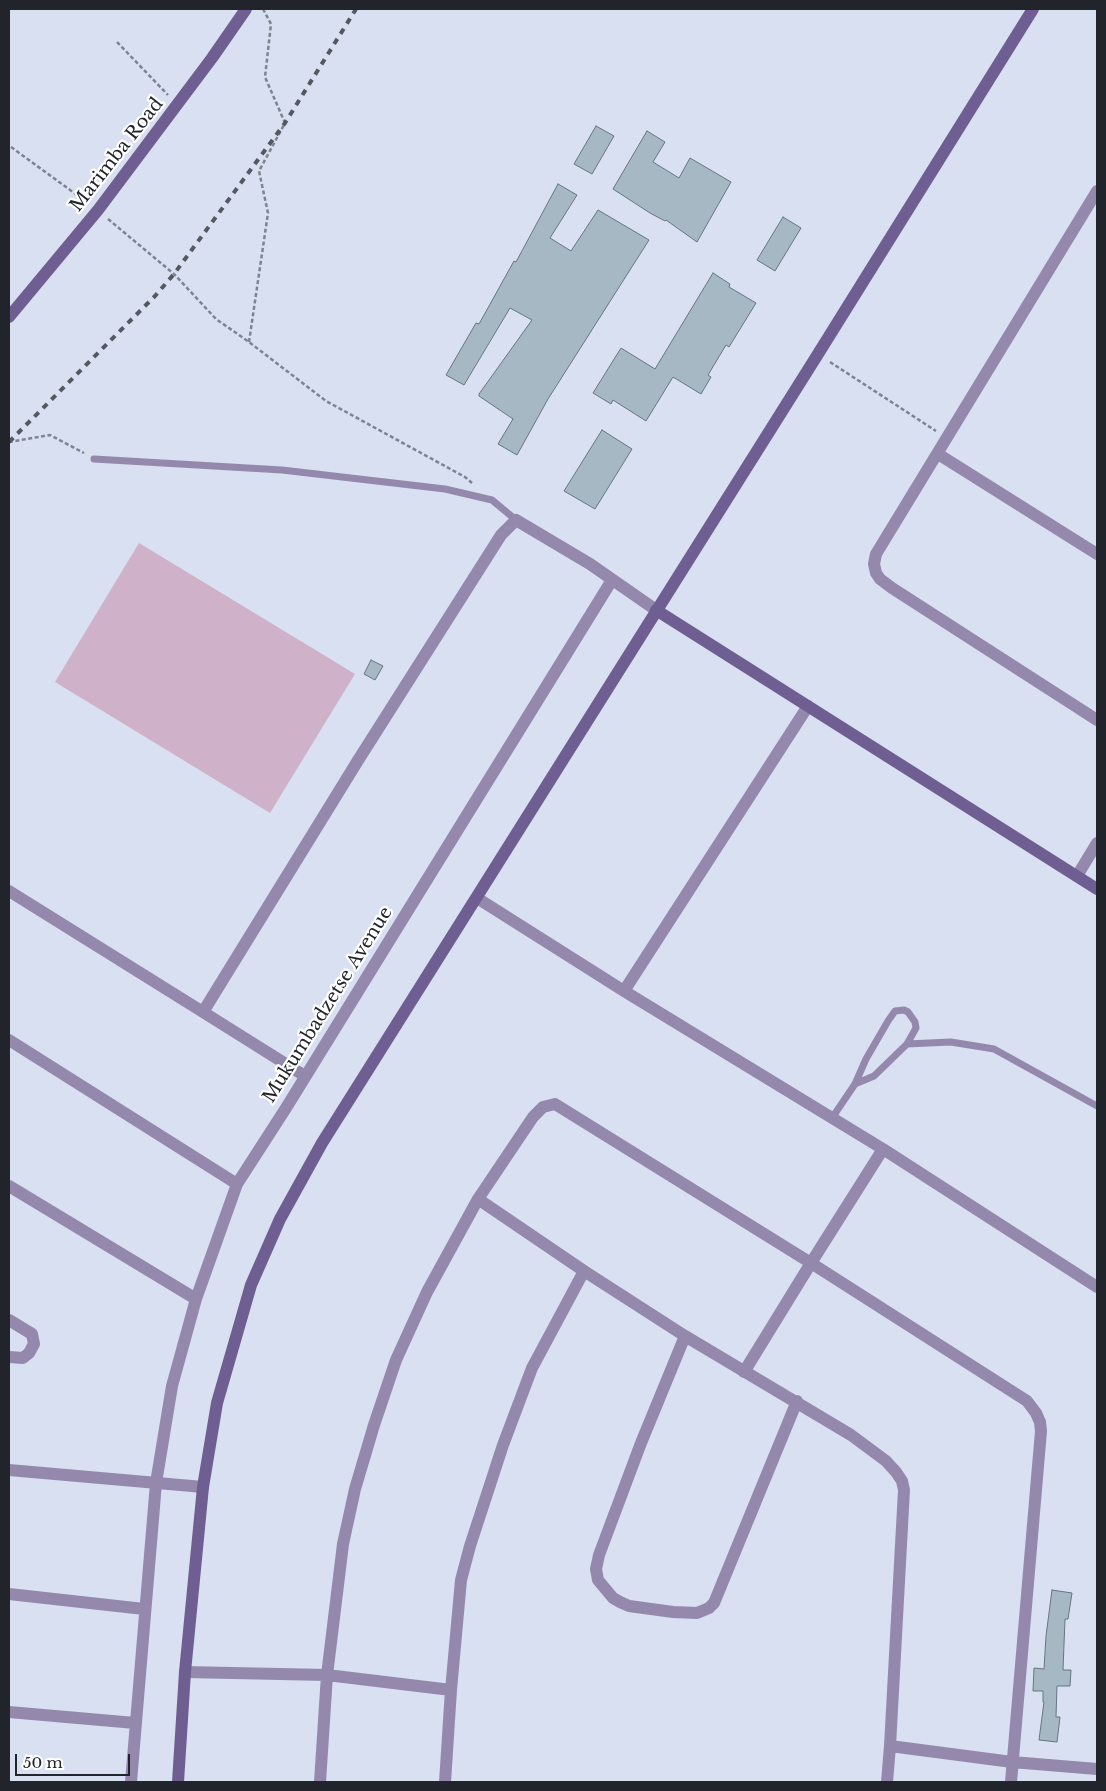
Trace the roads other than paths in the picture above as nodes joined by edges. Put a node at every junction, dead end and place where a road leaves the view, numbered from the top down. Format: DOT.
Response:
graph roads {
  1 [pos="246,9"];
  2 [pos="1033,9"];
  3 [pos="1097,192"];
  4 [pos="9,317"];
  5 [pos="938,454"];
  6 [pos="94,459"];
  7 [pos="516,520"];
  8 [pos="1097,554"];
  9 [pos="612,580"];
  10 [pos="656,610"];
  11 [pos="808,706"];
  12 [pos="1097,720"];
  13 [pos="1097,844"];
  14 [pos="1077,876"];
  15 [pos="1097,889"];
  16 [pos="9,891"];
  17 [pos="477,898"];
  18 [pos="624,991"];
  19 [pos="203,1012"];
  20 [pos="9,1040"];
  21 [pos="907,1044"];
  22 [pos="305,1076"];
  23 [pos="855,1084"];
  24 [pos="1097,1106"];
  25 [pos="832,1118"];
  26 [pos="883,1149"];
  27 [pos="237,1184"];
  28 [pos="9,1186"];
  29 [pos="478,1199"];
  30 [pos="811,1263"];
  31 [pos="584,1271"];
  32 [pos="1097,1287"];
  33 [pos="196,1299"];
  34 [pos="9,1320"];
  35 [pos="685,1336"];
  36 [pos="9,1356"];
  37 [pos="744,1372"];
  38 [pos="796,1401"];
  39 [pos="9,1470"];
  40 [pos="156,1483"];
  41 [pos="203,1487"];
  42 [pos="9,1594"];
  43 [pos="144,1609"];
  44 [pos="185,1672"];
  45 [pos="327,1675"];
  46 [pos="451,1690"];
  47 [pos="9,1712"];
  48 [pos="135,1723"];
  49 [pos="890,1746"];
  50 [pos="1012,1762"];
  51 [pos="1097,1769"];
  52 [pos="131,1782"];
  53 [pos="178,1782"];
  54 [pos="320,1782"];
  55 [pos="445,1782"];
  56 [pos="887,1782"];
  57 [pos="1011,1782"];
  1 -- 4 [label="street, Marimba Road"];
  2 -- 10 [label="street"];
  3 -- 5 [label="street"];
  5 -- 8 [label="street"];
  5 -- 12 [label="street"];
  6 -- 7 [label="lane"];
  7 -- 9 [label="street"];
  7 -- 19 [label="street"];
  9 -- 10 [label="street"];
  9 -- 22 [label="street, Mukumbadzetse Avenue"];
  10 -- 11 [label="street"];
  10 -- 17 [label="street"];
  11 -- 14 [label="street"];
  11 -- 18 [label="street"];
  13 -- 14 [label="street"];
  14 -- 15 [label="street"];
  16 -- 19 [label="street"];
  17 -- 18 [label="street"];
  17 -- 41 [label="street"];
  18 -- 25 [label="street"];
  19 -- 22 [label="street"];
  20 -- 27 [label="street"];
  21 -- 23 [label="lane"];
  21 -- 23 [label="lane"];
  21 -- 24 [label="lane"];
  22 -- 27 [label="street, Mukumbadzetse Avenue"];
  23 -- 25 [label="lane"];
  25 -- 26 [label="street"];
  26 -- 30 [label="street"];
  26 -- 32 [label="street"];
  27 -- 33 [label="street, Mukumbadzetse Avenue"];
  28 -- 33 [label="street"];
  29 -- 30 [label="street"];
  29 -- 31 [label="street"];
  29 -- 45 [label="street"];
  30 -- 37 [label="street"];
  30 -- 50 [label="street"];
  31 -- 35 [label="street"];
  31 -- 46 [label="street"];
  33 -- 40 [label="street, Mukumbadzetse Avenue"];
  34 -- 36 [label="street"];
  35 -- 37 [label="street"];
  35 -- 38 [label="street"];
  37 -- 38 [label="street"];
  38 -- 49 [label="street"];
  39 -- 40 [label="street"];
  40 -- 41 [label="street"];
  40 -- 43 [label="street, Mukumbadzetse Avenue"];
  41 -- 44 [label="street"];
  42 -- 43 [label="street"];
  43 -- 48 [label="street, Mukumbadzetse Avenue"];
  44 -- 45 [label="street"];
  44 -- 53 [label="street"];
  45 -- 46 [label="street"];
  45 -- 54 [label="street"];
  46 -- 55 [label="street"];
  47 -- 48 [label="street"];
  48 -- 52 [label="street, Mukumbadzetse Avenue"];
  49 -- 50 [label="street"];
  49 -- 56 [label="street"];
  50 -- 51 [label="street"];
  50 -- 57 [label="street"];
}
